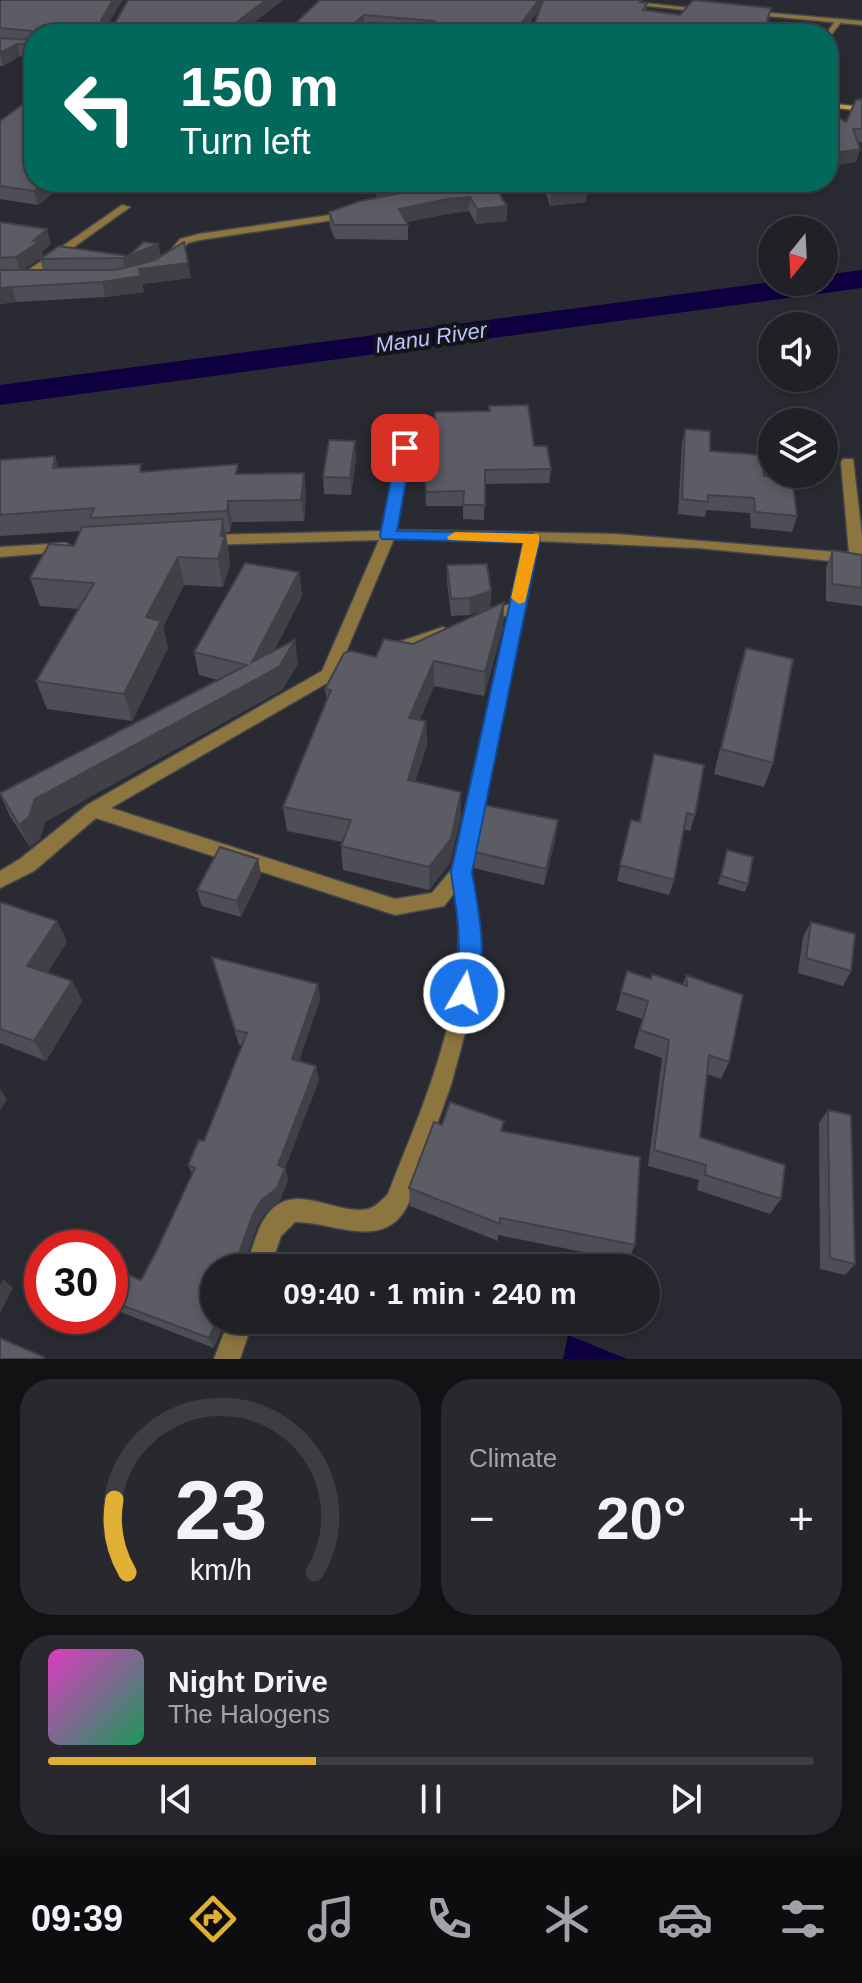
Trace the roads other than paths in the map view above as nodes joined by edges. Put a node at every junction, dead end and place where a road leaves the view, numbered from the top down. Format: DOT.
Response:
graph roads {
  1 [pos="595,0"];
  2 [pos="713,10"];
  3 [pos="743,13"];
  4 [pos="838,21"];
  5 [pos="862,23"];
  6 [pos="836,24"];
  7 [pos="838,106"];
  8 [pos="862,109"];
  9 [pos="125,207"];
  10 [pos="358,211"];
  11 [pos="159,269"];
  12 [pos="40,278"];
  13 [pos="405,448"];
  14 [pos="848,462"];
  15 [pos="388,536"];
  16 [pos="532,538"];
  17 [pos="195,541"];
  18 [pos="75,547"];
  19 [pos="0,552"];
  20 [pos="860,559"];
  21 [pos="517,607"];
  22 [pos="328,675"];
  23 [pos="93,810"];
  24 [pos="461,872"];
  25 [pos="0,880"];
  26 [pos="264,1254"];
  27 [pos="236,1334"];
  28 [pos="227,1359"];
  1 -- 2 [label="street"];
  3 -- 4 [label="street"];
  4 -- 5 [label="street"];
  4 -- 6 [label="street"];
  7 -- 8 [label="main road"];
  9 -- 12 [label="street"];
  10 -- 11 [label="street"];
  13 -- 15 [label="street"];
  14 -- 20 [label="street"];
  15 -- 16 [label="street"];
  15 -- 17 [label="street"];
  15 -- 22 [label="street"];
  16 -- 20 [label="street"];
  16 -- 21 [label="street"];
  18 -- 19 [label="street"];
  21 -- 22 [label="street"];
  21 -- 24 [label="street"];
  22 -- 23 [label="street"];
  23 -- 24 [label="street"];
  23 -- 25 [label="street"];
  24 -- 26 [label="street"];
  27 -- 28 [label="street"];
}
